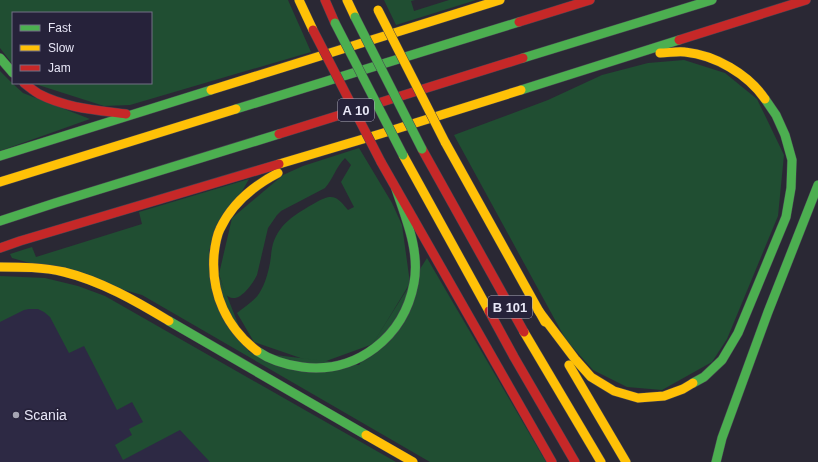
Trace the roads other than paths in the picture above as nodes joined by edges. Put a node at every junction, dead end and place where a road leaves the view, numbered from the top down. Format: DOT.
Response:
graph roads {
  1 [pos="299,0"];
  2 [pos="325,0"];
  3 [pos="347,0"];
  4 [pos="373,0"];
  5 [pos="487,0"];
  6 [pos="500,0"];
  7 [pos="590,0"];
  8 [pos="712,0"];
  9 [pos="806,0"];
  10 [pos="399,32"];
  11 [pos="0,58"];
  12 [pos="608,63"];
  13 [pos="12,72"];
  14 [pos="26,84"];
  15 [pos="133,115"];
  16 [pos="380,134"];
  17 [pos="0,156"];
  18 [pos="0,182"];
  19 [pos="818,185"];
  20 [pos="396,189"];
  21 [pos="0,221"];
  22 [pos="0,248"];
  23 [pos="0,267"];
  24 [pos="538,310"];
  25 [pos="413,462"];
  26 [pos="552,462"];
  27 [pos="575,462"];
  28 [pos="601,462"];
  29 [pos="626,462"];
  30 [pos="716,462"];
  1 -- 20 [label="highway, B 101, bridge"];
  2 -- 27 [label="highway, B 101, bridge"];
  3 -- 28 [label="highway, B 101, bridge"];
  4 -- 24 [label="highway, B 101, bridge"];
  5 -- 10 [label="highway"];
  6 -- 10 [label="highway"];
  7 -- 18 [label="highway, A 10"];
  8 -- 21 [label="highway, A 10"];
  9 -- 12 [label="highway"];
  10 -- 15 [label="highway"];
  11 -- 13 [label="highway"];
  12 -- 16 [label="highway"];
  12 -- 24 [label="highway"];
  14 -- 15 [label="highway"];
  15 -- 17 [label="highway"];
  16 -- 20 [label="highway"];
  16 -- 22 [label="highway"];
  19 -- 30 [label="highway"];
  20 -- 26 [label="highway, B 101"];
  23 -- 25 [label="highway"];
  24 -- 29 [label="highway, B 101"];
}
